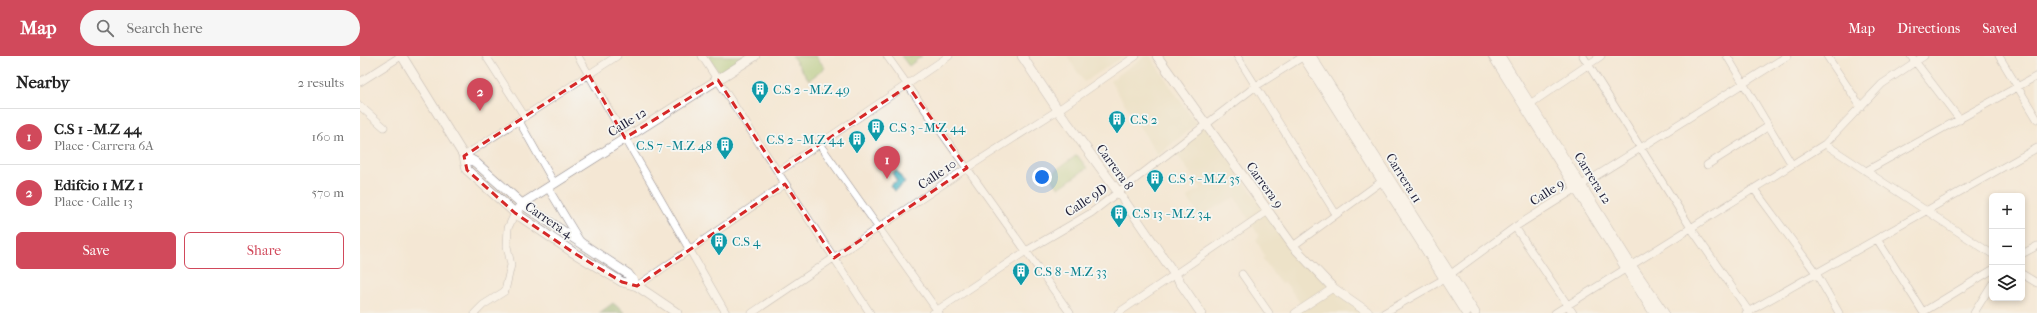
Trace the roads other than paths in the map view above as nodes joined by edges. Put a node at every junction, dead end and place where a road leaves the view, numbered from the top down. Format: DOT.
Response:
graph roads {
  1 [pos="401,56"];
  2 [pos="486,56"];
  3 [pos="578,56"];
  4 [pos="617,56"];
  5 [pos="702,56"];
  6 [pos="755,56"];
  7 [pos="887,56"];
  8 [pos="949,56"];
  9 [pos="1022,56"];
  10 [pos="1136,56"];
  11 [pos="1157,56"];
  12 [pos="1237,56"];
  13 [pos="1303,56"];
  14 [pos="1311,56"];
  15 [pos="1492,56"];
  16 [pos="1500,56"];
  17 [pos="1583,56"];
  18 [pos="1601,56"];
  19 [pos="1727,56"];
  20 [pos="1787,56"];
  21 [pos="1827,56"];
  22 [pos="1924,56"];
  23 [pos="1999,56"];
  24 [pos="1913,59"];
  25 [pos="1588,65"];
  26 [pos="589,75"];
  27 [pos="2037,76"];
  28 [pos="718,80"];
  29 [pos="360,82"];
  30 [pos="1743,83"];
  31 [pos="908,86"];
  32 [pos="1256,86"];
  33 [pos="2018,88"];
  34 [pos="1528,105"];
  35 [pos="360,106"];
  36 [pos="1861,107"];
  37 [pos="1058,110"];
  38 [pos="522,119"];
  39 [pos="2037,119"];
  40 [pos="1960,120"];
  41 [pos="1205,124"];
  42 [pos="1769,126"];
  43 [pos="384,127"];
  44 [pos="625,138"];
  45 [pos="1825,144"];
  46 [pos="820,145"];
  47 [pos="1640,147"];
  48 [pos="2037,148"];
  49 [pos="464,156"];
  50 [pos="1707,164"];
  51 [pos="1792,165"];
  52 [pos="967,168"];
  53 [pos="1866,171"];
  54 [pos="778,172"];
  55 [pos="1385,179"];
  56 [pos="786,184"];
  57 [pos="551,185"];
  58 [pos="1578,186"];
  59 [pos="1754,189"];
  60 [pos="1118,193"];
  61 [pos="522,204"];
  62 [pos="1268,211"];
  63 [pos="1925,211"];
  64 [pos="515,213"];
  65 [pos="1336,214"];
  66 [pos="1515,227"];
  67 [pos="879,228"];
  68 [pos="1691,228"];
  69 [pos="1877,239"];
  70 [pos="582,245"];
  71 [pos="1293,246"];
  72 [pos="2037,246"];
  73 [pos="689,249"];
  74 [pos="1026,251"];
  75 [pos="1989,252"];
  76 [pos="2025,252"];
  77 [pos="834,258"];
  78 [pos="1628,267"];
  79 [pos="1989,272"];
  80 [pos="1816,273"];
  81 [pos="1242,274"];
  82 [pos="1174,275"];
  83 [pos="1447,276"];
  84 [pos="2025,276"];
  85 [pos="2037,283"];
  86 [pos="637,286"];
  87 [pos="1332,288"];
  88 [pos="1989,289"];
  89 [pos="1568,305"];
  90 [pos="936,312"];
  91 [pos="1748,312"];
  92 [pos="1923,312"];
  93 [pos="473,313"];
  94 [pos="676,313"];
  95 [pos="726,313"];
  96 [pos="752,313"];
  97 [pos="870,313"];
  98 [pos="1070,313"];
  99 [pos="1118,313"];
  100 [pos="1201,313"];
  101 [pos="1269,313"];
  102 [pos="1295,313"];
  103 [pos="1369,313"];
  104 [pos="1384,313"];
  105 [pos="1466,313"];
  106 [pos="1475,313"];
  107 [pos="1555,313"];
  108 [pos="1573,313"];
  109 [pos="1654,313"];
  110 [pos="1664,313"];
  111 [pos="1839,313"];
  112 [pos="1974,313"];
  1 -- 29 [label="street"];
  1 -- 49 [label="street, Carrera 4"];
  2 -- 38 [label="street"];
  3 -- 26 [label="street"];
  4 -- 26 [label="street"];
  5 -- 28 [label="street"];
  6 -- 28 [label="street, Calle 12"];
  7 -- 31 [label="street"];
  8 -- 31 [label="street"];
  9 -- 37 [label="street, Carrera 8"];
  10 -- 37 [label="street, Calle 10"];
  11 -- 41 [label="street, Carrera 9"];
  12 -- 32 [label="street"];
  13 -- 32 [label="street, Calle 9D"];
  13 -- 55 [label="street, Carrera 11"];
  14 -- 55 [label="street, Carrera 11"];
  15 -- 34 [label="street, Carrera 12"];
  16 -- 34 [label="street, Carrera 12"];
  17 -- 25 [label="street"];
  18 -- 25 [label="street"];
  19 -- 30 [label="street"];
  20 -- 30 [label="street, Calle 9"];
  21 -- 36 [label="street"];
  22 -- 24 [label="street"];
  23 -- 33 [label="street"];
  24 -- 36 [label="street"];
  24 -- 40 [label="street"];
  25 -- 34 [label="street"];
  25 -- 47 [label="street"];
  26 -- 38 [label="street"];
  26 -- 44 [label="street"];
  27 -- 33 [label="street"];
  28 -- 44 [label="street, Calle 12"];
  28 -- 54 [label="street"];
  30 -- 42 [label="street"];
  30 -- 47 [label="street, Calle 9"];
  31 -- 46 [label="street"];
  31 -- 52 [label="street"];
  32 -- 41 [label="street, Calle 9D"];
  32 -- 65 [label="street"];
  33 -- 39 [label="street"];
  33 -- 40 [label="street"];
  34 -- 58 [label="street, Carrera 12"];
  35 -- 43 [label="street"];
  36 -- 45 [label="street"];
  37 -- 52 [label="street, Calle 10"];
  37 -- 60 [label="street, Carrera 8"];
  38 -- 49 [label="street"];
  38 -- 57 [label="street"];
  40 -- 53 [label="street"];
  41 -- 60 [label="street, Calle 9D"];
  41 -- 62 [label="street, Carrera 9"];
  42 -- 50 [label="street"];
  42 -- 51 [label="street"];
  44 -- 57 [label="street, Calle 12"];
  44 -- 73 [label="street"];
  45 -- 51 [label="street"];
  45 -- 53 [label="street"];
  46 -- 54 [label="street"];
  46 -- 67 [label="street"];
  47 -- 58 [label="street, Calle 9"];
  47 -- 68 [label="street"];
  48 -- 63 [label="street"];
  49 -- 61 [label="street, Carrera 4"];
  49 -- 64 [label="street, Carrera 4"];
  51 -- 59 [label="street"];
  52 -- 67 [label="street, Calle 10"];
  52 -- 74 [label="street"];
  53 -- 63 [label="street"];
  54 -- 56 [label="street"];
  55 -- 65 [label="street"];
  55 -- 83 [label="street, Carrera 11"];
  56 -- 73 [label="street"];
  56 -- 77 [label="street"];
  57 -- 61 [label="street, Calle 12"];
  57 -- 70 [label="street"];
  58 -- 66 [label="street, Calle 9"];
  58 -- 78 [label="street, Carrera 12"];
  59 -- 68 [label="street"];
  59 -- 80 [label="street"];
  60 -- 74 [label="street, Calle 9D"];
  60 -- 82 [label="street, Carrera 8"];
  61 -- 64 [label="street, Calle 12"];
  61 -- 70 [label="street, Carrera 4"];
  62 -- 71 [label="street, Carrera 9"];
  62 -- 82 [label="street"];
  63 -- 69 [label="street"];
  63 -- 75 [label="street"];
  64 -- 86 [label="street, Carrera 4"];
  64 -- 93 [label="street"];
  65 -- 71 [label="street"];
  66 -- 83 [label="street, Calle 9"];
  66 -- 89 [label="street"];
  67 -- 77 [label="street, Calle 10"];
  67 -- 90 [label="street"];
  68 -- 78 [label="street"];
  68 -- 91 [label="street"];
  69 -- 80 [label="street"];
  69 -- 92 [label="street"];
  70 -- 86 [label="street, Carrera 4"];
  71 -- 87 [label="street, Carrera 9"];
  72 -- 76 [label="street"];
  73 -- 86 [label="street"];
  73 -- 95 [label="street"];
  74 -- 90 [label="street, Calle 9D"];
  74 -- 98 [label="street"];
  77 -- 96 [label="street, Calle 10"];
  77 -- 97 [label="street"];
  78 -- 89 [label="street"];
  78 -- 109 [label="street, Carrera 12"];
  78 -- 110 [label="street, Carrera 12"];
  79 -- 92 [label="street"];
  80 -- 91 [label="street"];
  80 -- 111 [label="street"];
  81 -- 101 [label="street"];
  82 -- 99 [label="street"];
  82 -- 100 [label="street, Carrera 8"];
  83 -- 104 [label="street, Calle 9"];
  83 -- 105 [label="street, Carrera 11"];
  83 -- 106 [label="street, Carrera 11"];
  84 -- 85 [label="street"];
  86 -- 94 [label="street, Carrera 4"];
  87 -- 102 [label="street"];
  87 -- 103 [label="street, Carrera 9"];
  88 -- 112 [label="street"];
  89 -- 107 [label="street"];
  89 -- 108 [label="street"];
}
